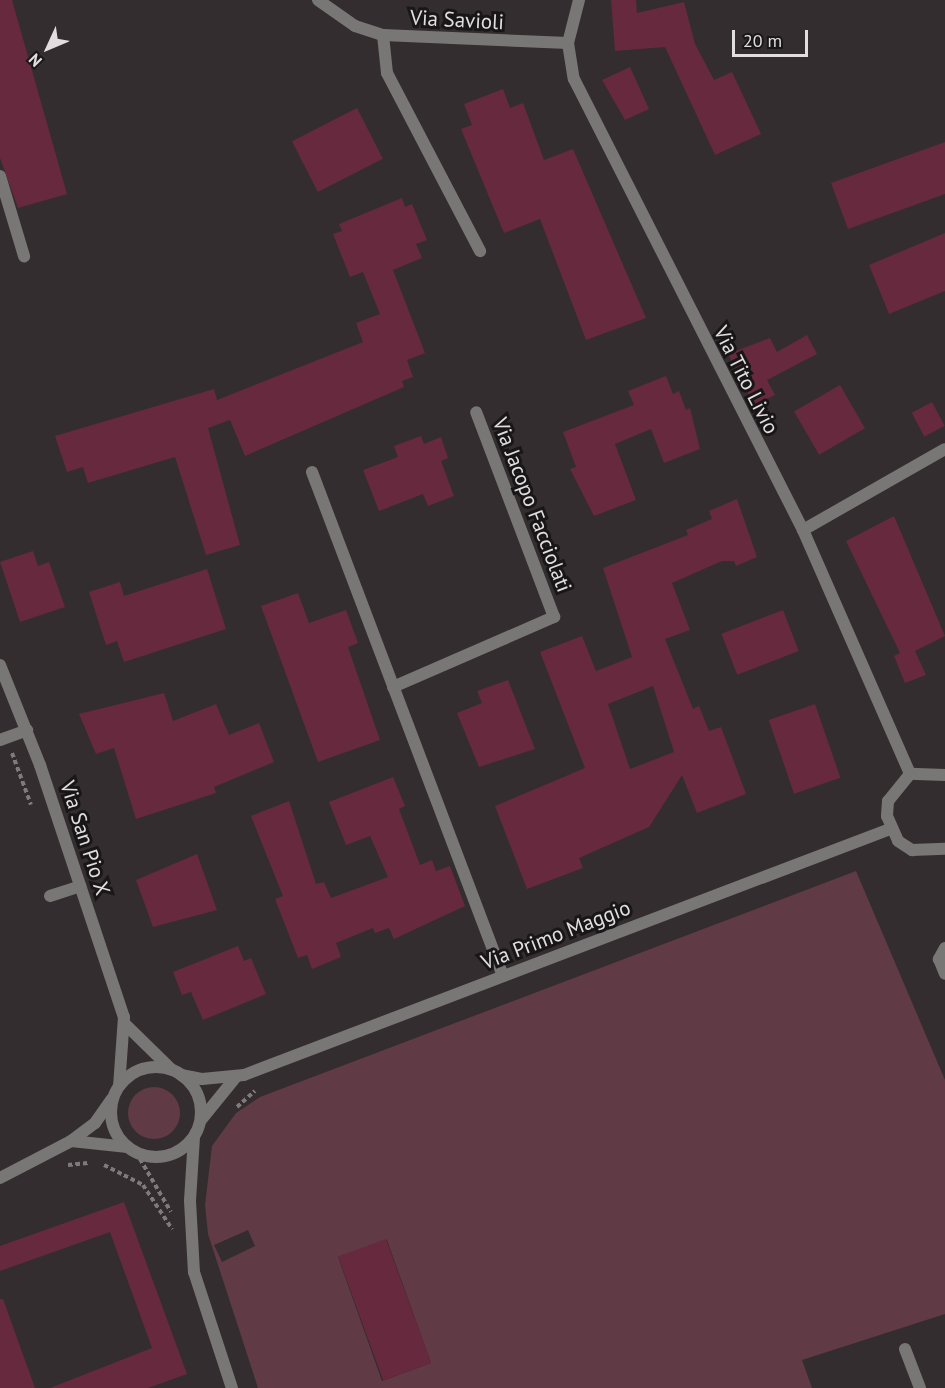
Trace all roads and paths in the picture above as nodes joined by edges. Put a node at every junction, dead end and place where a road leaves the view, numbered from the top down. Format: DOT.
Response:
graph roads {
  1 [pos="318,0"];
  2 [pos="579,0"];
  3 [pos="383,35"];
  4 [pos="568,43"];
  5 [pos="0,176"];
  6 [pos="480,251"];
  7 [pos="24,256"];
  8 [pos="476,412"];
  9 [pos="945,449"];
  10 [pos="312,472"];
  11 [pos="803,530"];
  12 [pos="0,665"];
  13 [pos="393,687"];
  14 [pos="27,730"];
  15 [pos="0,740"];
  16 [pos="910,774"];
  17 [pos="945,775"];
  18 [pos="890,829"];
  19 [pos="944,853"];
  20 [pos="80,886"];
  21 [pos="50,896"];
  22 [pos="945,948"];
  23 [pos="945,974"];
  24 [pos="503,976"];
  25 [pos="126,1025"];
  26 [pos="177,1072"];
  27 [pos="240,1076"];
  28 [pos="117,1090"];
  29 [pos="233,1110"];
  30 [pos="200,1121"];
  31 [pos="194,1137"];
  32 [pos="71,1141"];
  33 [pos="132,1150"];
  34 [pos="66,1166"];
  35 [pos="0,1178"];
  36 [pos="905,1349"];
  37 [pos="232,1388"];
  38 [pos="920,1388"];
  1 -- 3 [label="street, Via Savioli"];
  2 -- 4 [label="street, Via Tito Livio"];
  3 -- 4 [label="street, Via Savioli"];
  3 -- 6 [label="street"];
  4 -- 11 [label="street, Via Tito Livio"];
  5 -- 7 [label="street"];
  8 -- 13 [label="street, Via Jacopo Facciolati"];
  9 -- 11 [label="street"];
  10 -- 13 [label="street"];
  11 -- 16 [label="street, Via Tito Livio"];
  12 -- 14 [label="street, Via San Pio X"];
  13 -- 24 [label="street"];
  14 -- 15 [label="street"];
  14 -- 20 [label="street, Via San Pio X"];
  16 -- 17 [label="street"];
  16 -- 18 [label="street"];
  18 -- 19 [label="street"];
  18 -- 24 [label="street, Via Primo Maggio"];
  20 -- 21 [label="street"];
  20 -- 25 [label="street, Via San Pio X"];
  22 -- 23 [label="street"];
  24 -- 27 [label="street, Via Primo Maggio"];
  25 -- 26 [label="street, Via San Pio X"];
  25 -- 28 [label="street, Via San Pio X"];
  26 -- 27 [label="street, Via Primo Maggio"];
  26 -- 28 [label="street, Via Primo Maggio"];
  26 -- 30 [label="street, Via Primo Maggio"];
  27 -- 29 [label="path"];
  27 -- 30 [label="street, Via Primo Maggio"];
  28 -- 32 [label="street, Via Primo Maggio"];
  28 -- 33 [label="street"];
  30 -- 31 [label="street, Via Primo Maggio"];
  31 -- 33 [label="street"];
  31 -- 37 [label="street"];
  32 -- 33 [label="street"];
  32 -- 35 [label="street, Via Primo Maggio"];
  33 -- 34 [label="path"];
  36 -- 38 [label="street"];
}
